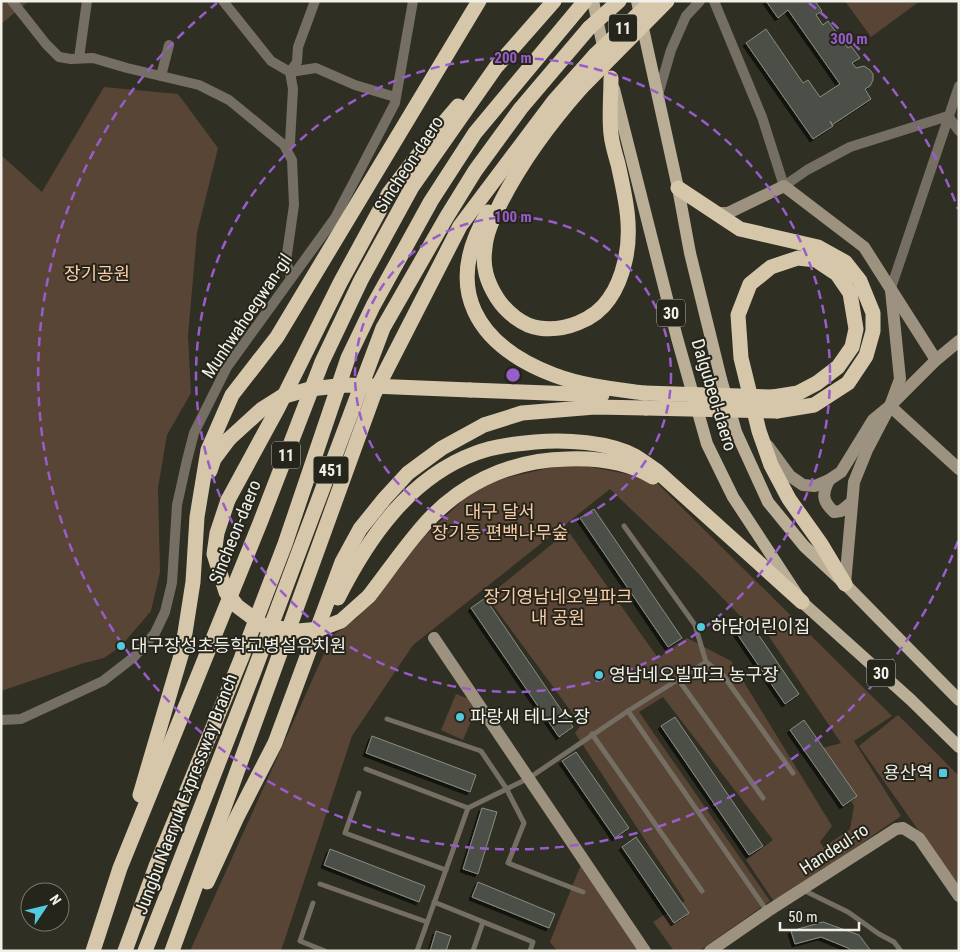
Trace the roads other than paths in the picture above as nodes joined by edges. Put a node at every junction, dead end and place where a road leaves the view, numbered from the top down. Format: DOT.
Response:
graph roads {
  1 [pos="12,1"];
  2 [pos="87,1"];
  3 [pos="223,1"];
  4 [pos="315,1"];
  5 [pos="413,1"];
  6 [pos="479,1"];
  7 [pos="554,1"];
  8 [pos="619,1"];
  9 [pos="637,1"];
  10 [pos="652,1"];
  11 [pos="667,1"];
  12 [pos="700,1"];
  13 [pos="714,1"];
  14 [pos="587,2"];
  15 [pos="169,45"];
  16 [pos="80,58"];
  17 [pos="496,67"];
  18 [pos="290,72"];
  19 [pos="161,76"];
  20 [pos="611,78"];
  21 [pos="959,86"];
  22 [pos="658,96"];
  23 [pos="395,98"];
  24 [pos="948,116"];
  25 [pos="959,131"];
  26 [pos="286,150"];
  27 [pos="514,176"];
  28 [pos="784,186"];
  29 [pos="678,188"];
  30 [pos="714,213"];
  31 [pos="291,278"];
  32 [pos="891,288"];
  33 [pos="959,341"];
  34 [pos="936,360"];
  35 [pos="645,400"];
  36 [pos="775,404"];
  37 [pos="890,406"];
  38 [pos="759,431"];
  39 [pos="959,469"];
  40 [pos="829,480"];
  41 [pos="681,494"];
  42 [pos="852,502"];
  43 [pos="197,517"];
  44 [pos="624,526"];
  45 [pos="845,584"];
  46 [pos="802,602"];
  47 [pos="434,638"];
  48 [pos="706,662"];
  49 [pos="301,673"];
  50 [pos="678,680"];
  51 [pos="959,700"];
  52 [pos="628,711"];
  53 [pos="387,719"];
  54 [pos="1,720"];
  55 [pos="592,734"];
  56 [pos="959,747"];
  57 [pos="366,768"];
  58 [pos="793,773"];
  59 [pos="529,778"];
  60 [pos="506,788"];
  61 [pos="359,793"];
  62 [pos="764,798"];
  63 [pos="468,808"];
  64 [pos="120,868"];
  65 [pos="446,870"];
  66 [pos="320,884"];
  67 [pos="802,890"];
  68 [pos="702,891"];
  69 [pos="583,892"];
  70 [pos="959,896"];
  71 [pos="434,902"];
  72 [pos="313,903"];
  73 [pos="768,911"];
  74 [pos="427,922"];
  75 [pos="483,922"];
  76 [pos="93,951"];
  77 [pos="125,951"];
  78 [pos="145,951"];
  79 [pos="174,951"];
  80 [pos="325,951"];
  81 [pos="417,951"];
  82 [pos="473,951"];
  83 [pos="530,951"];
  84 [pos="646,951"];
  85 [pos="710,951"];
  86 [pos="902,951"];
  1 -- 16 [label="street"];
  2 -- 16 [label="street"];
  3 -- 18 [label="street"];
  4 -- 18 [label="street"];
  5 -- 23 [label="street, Munhwahoegwan-gil"];
  6 -- 43 [label="highway"];
  7 -- 17 [label="highway, Sincheon-daero / 11"];
  8 -- 78 [label="highway, Jungbu Naeryuk Expressway Branch / 451, bridge"];
  9 -- 22 [label="main road, Dalgubeol-daero / 30"];
  10 -- 79 [label="highway, 11, bridge"];
  11 -- 27 [label="highway, bridge"];
  12 -- 22 [label="street"];
  13 -- 28 [label="street"];
  14 -- 20 [label="main road, Dalgubeol-daero / 30"];
  14 -- 77 [label="highway, Jungbu Naeryuk Expressway Branch / 451"];
  15 -- 19 [label="street"];
  16 -- 19 [label="street"];
  17 -- 41 [label="highway, bridge"];
  17 -- 64 [label="highway, Sincheon-daero / 11"];
  18 -- 23 [label="street"];
  18 -- 26 [label="street"];
  19 -- 26 [label="street"];
  20 -- 27 [label="highway"];
  20 -- 46 [label="main road, Dalgubeol-daero / 30"];
  21 -- 24 [label="street"];
  22 -- 29 [label="main road, Dalgubeol-daero / 30"];
  23 -- 31 [label="street, Munhwahoegwan-gil"];
  24 -- 25 [label="street"];
  24 -- 28 [label="street"];
  24 -- 32 [label="street"];
  26 -- 31 [label="street"];
  27 -- 35 [label="highway"];
  28 -- 30 [label="street"];
  28 -- 32 [label="street"];
  29 -- 30 [label="highway"];
  29 -- 45 [label="main road, Dalgubeol-daero / 30"];
  30 -- 36 [label="highway"];
  31 -- 54 [label="street, Munhwahoegwan-gil"];
  32 -- 34 [label="street"];
  32 -- 37 [label="street"];
  33 -- 34 [label="street"];
  34 -- 37 [label="street"];
  35 -- 36 [label="highway, bridge"];
  35 -- 43 [label="highway, bridge"];
  35 -- 49 [label="highway"];
  36 -- 38 [label="highway"];
  37 -- 39 [label="street"];
  37 -- 40 [label="street"];
  37 -- 42 [label="street"];
  38 -- 40 [label="street"];
  38 -- 45 [label="highway"];
  40 -- 42 [label="street"];
  41 -- 46 [label="highway"];
  41 -- 49 [label="highway"];
  42 -- 45 [label="street"];
  43 -- 64 [label="highway"];
  44 -- 48 [label="lane"];
  45 -- 51 [label="main road, Dalgubeol-daero / 30"];
  46 -- 56 [label="main road, Dalgubeol-daero / 30"];
  47 -- 59 [label="street"];
  48 -- 50 [label="lane"];
  48 -- 58 [label="lane"];
  49 -- 79 [label="highway"];
  50 -- 52 [label="lane"];
  50 -- 62 [label="lane"];
  52 -- 55 [label="lane"];
  52 -- 73 [label="lane"];
  53 -- 60 [label="lane"];
  55 -- 59 [label="lane"];
  55 -- 68 [label="lane"];
  57 -- 63 [label="lane"];
  59 -- 60 [label="lane"];
  59 -- 84 [label="street"];
  60 -- 63 [label="lane"];
  60 -- 69 [label="lane"];
  61 -- 65 [label="lane"];
  63 -- 65 [label="lane"];
  64 -- 76 [label="highway, Sincheon-daero / 11"];
  65 -- 71 [label="lane"];
  66 -- 74 [label="lane"];
  67 -- 70 [label="street, Handeul-ro"];
  67 -- 73 [label="street, Handeul-ro"];
  67 -- 86 [label="lane"];
  71 -- 74 [label="lane"];
  71 -- 75 [label="lane"];
  72 -- 80 [label="lane"];
  73 -- 85 [label="street, Handeul-ro"];
  74 -- 81 [label="lane"];
  75 -- 82 [label="lane"];
  75 -- 83 [label="lane"];
}
